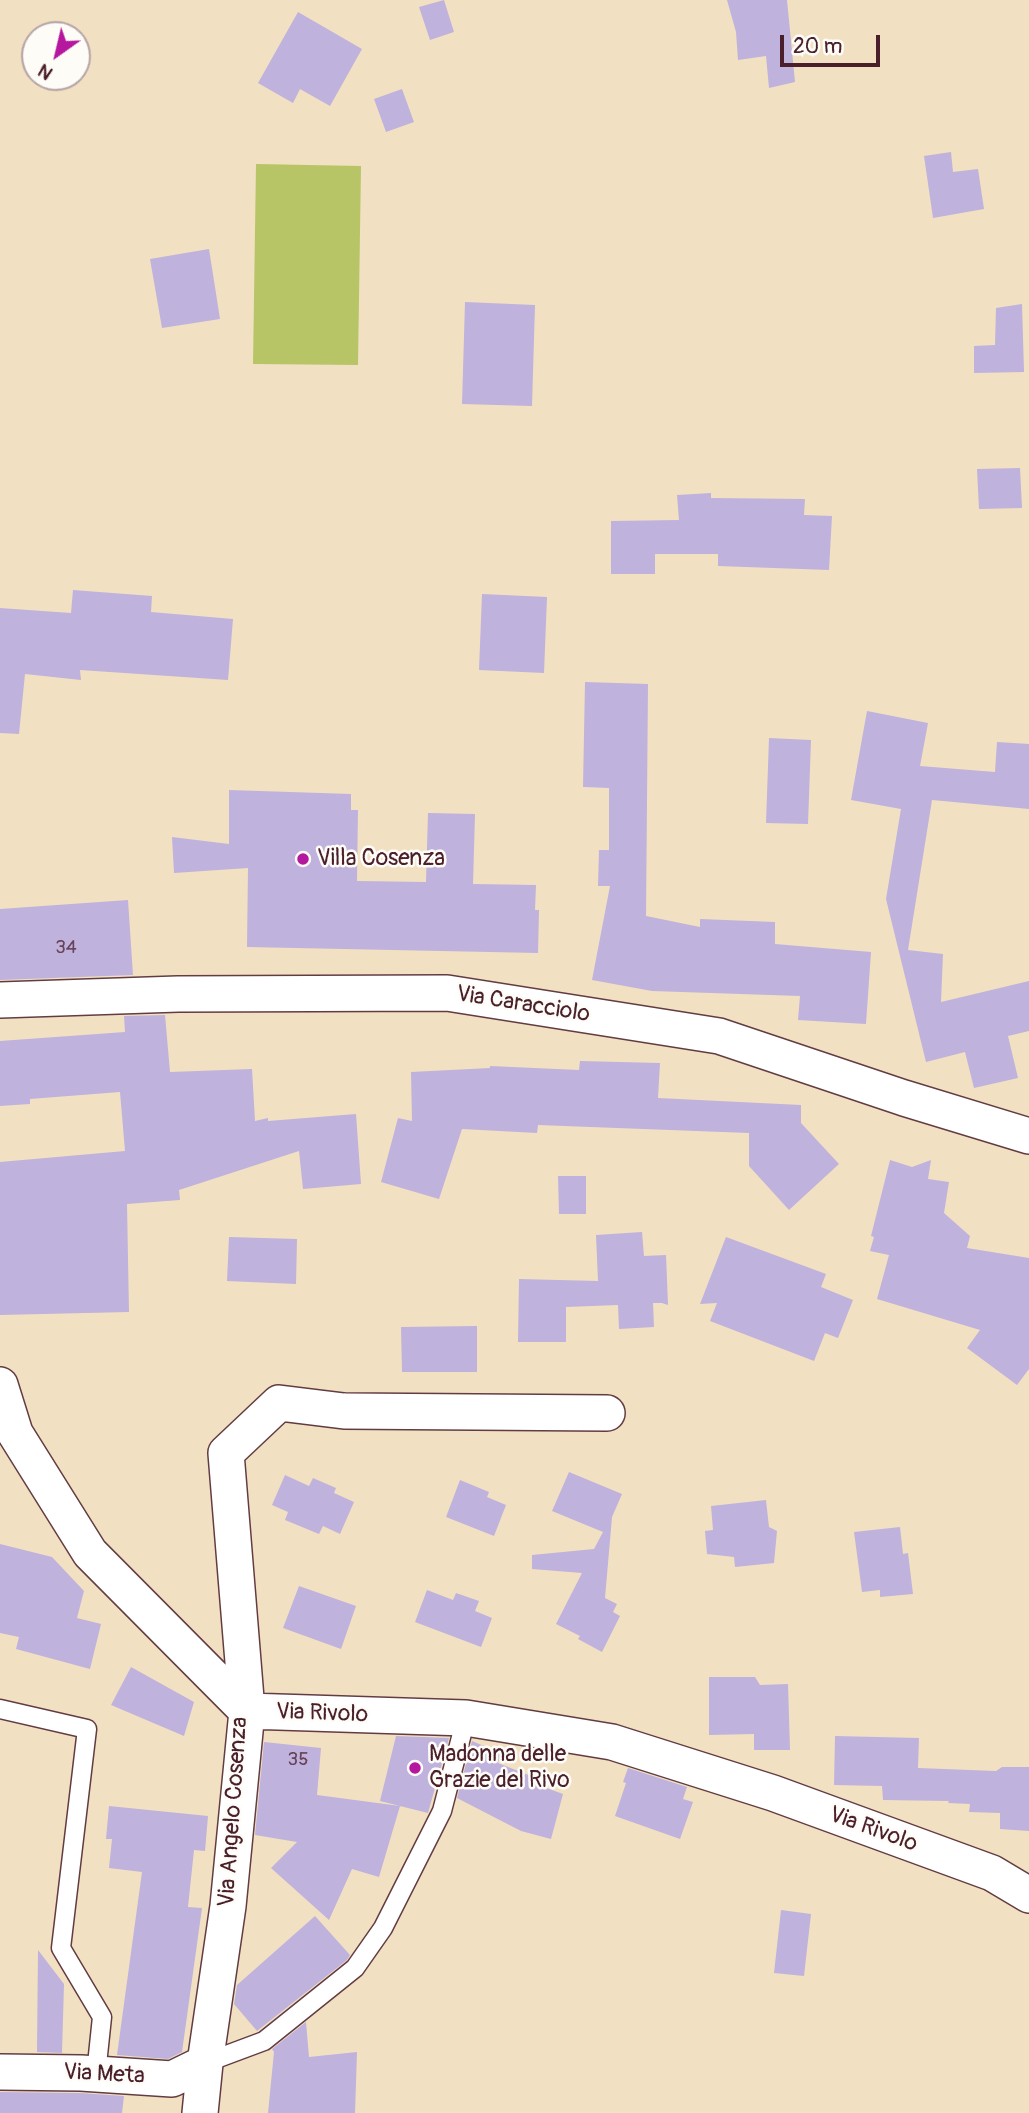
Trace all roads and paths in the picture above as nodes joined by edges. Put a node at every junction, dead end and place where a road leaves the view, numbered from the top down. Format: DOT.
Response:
graph roads {
  1 [pos="0,1000"];
  2 [pos="1029,1136"];
  3 [pos="0,1385"];
  4 [pos="607,1413"];
  5 [pos="0,1710"];
  6 [pos="247,1711"];
  7 [pos="466,1718"];
  8 [pos="1029,1895"];
  9 [pos="205,2063"];
  10 [pos="0,2072"];
  11 [pos="96,2074"];
  12 [pos="201,2113"];
  1 -- 2 [label="street, Via Caracciolo"];
  3 -- 6 [label="street, Via Angelo Cosenza"];
  4 -- 6 [label="street, Via Rivolo"];
  5 -- 11 [label="lane"];
  6 -- 7 [label="street, Via Rivolo"];
  6 -- 9 [label="street, Via Angelo Cosenza"];
  7 -- 8 [label="street, Via Rivolo"];
  7 -- 9 [label="lane"];
  9 -- 11 [label="street, Via Meta"];
  9 -- 12 [label="street, Via Angelo Cosenza"];
  10 -- 11 [label="street, Via Meta"];
}
